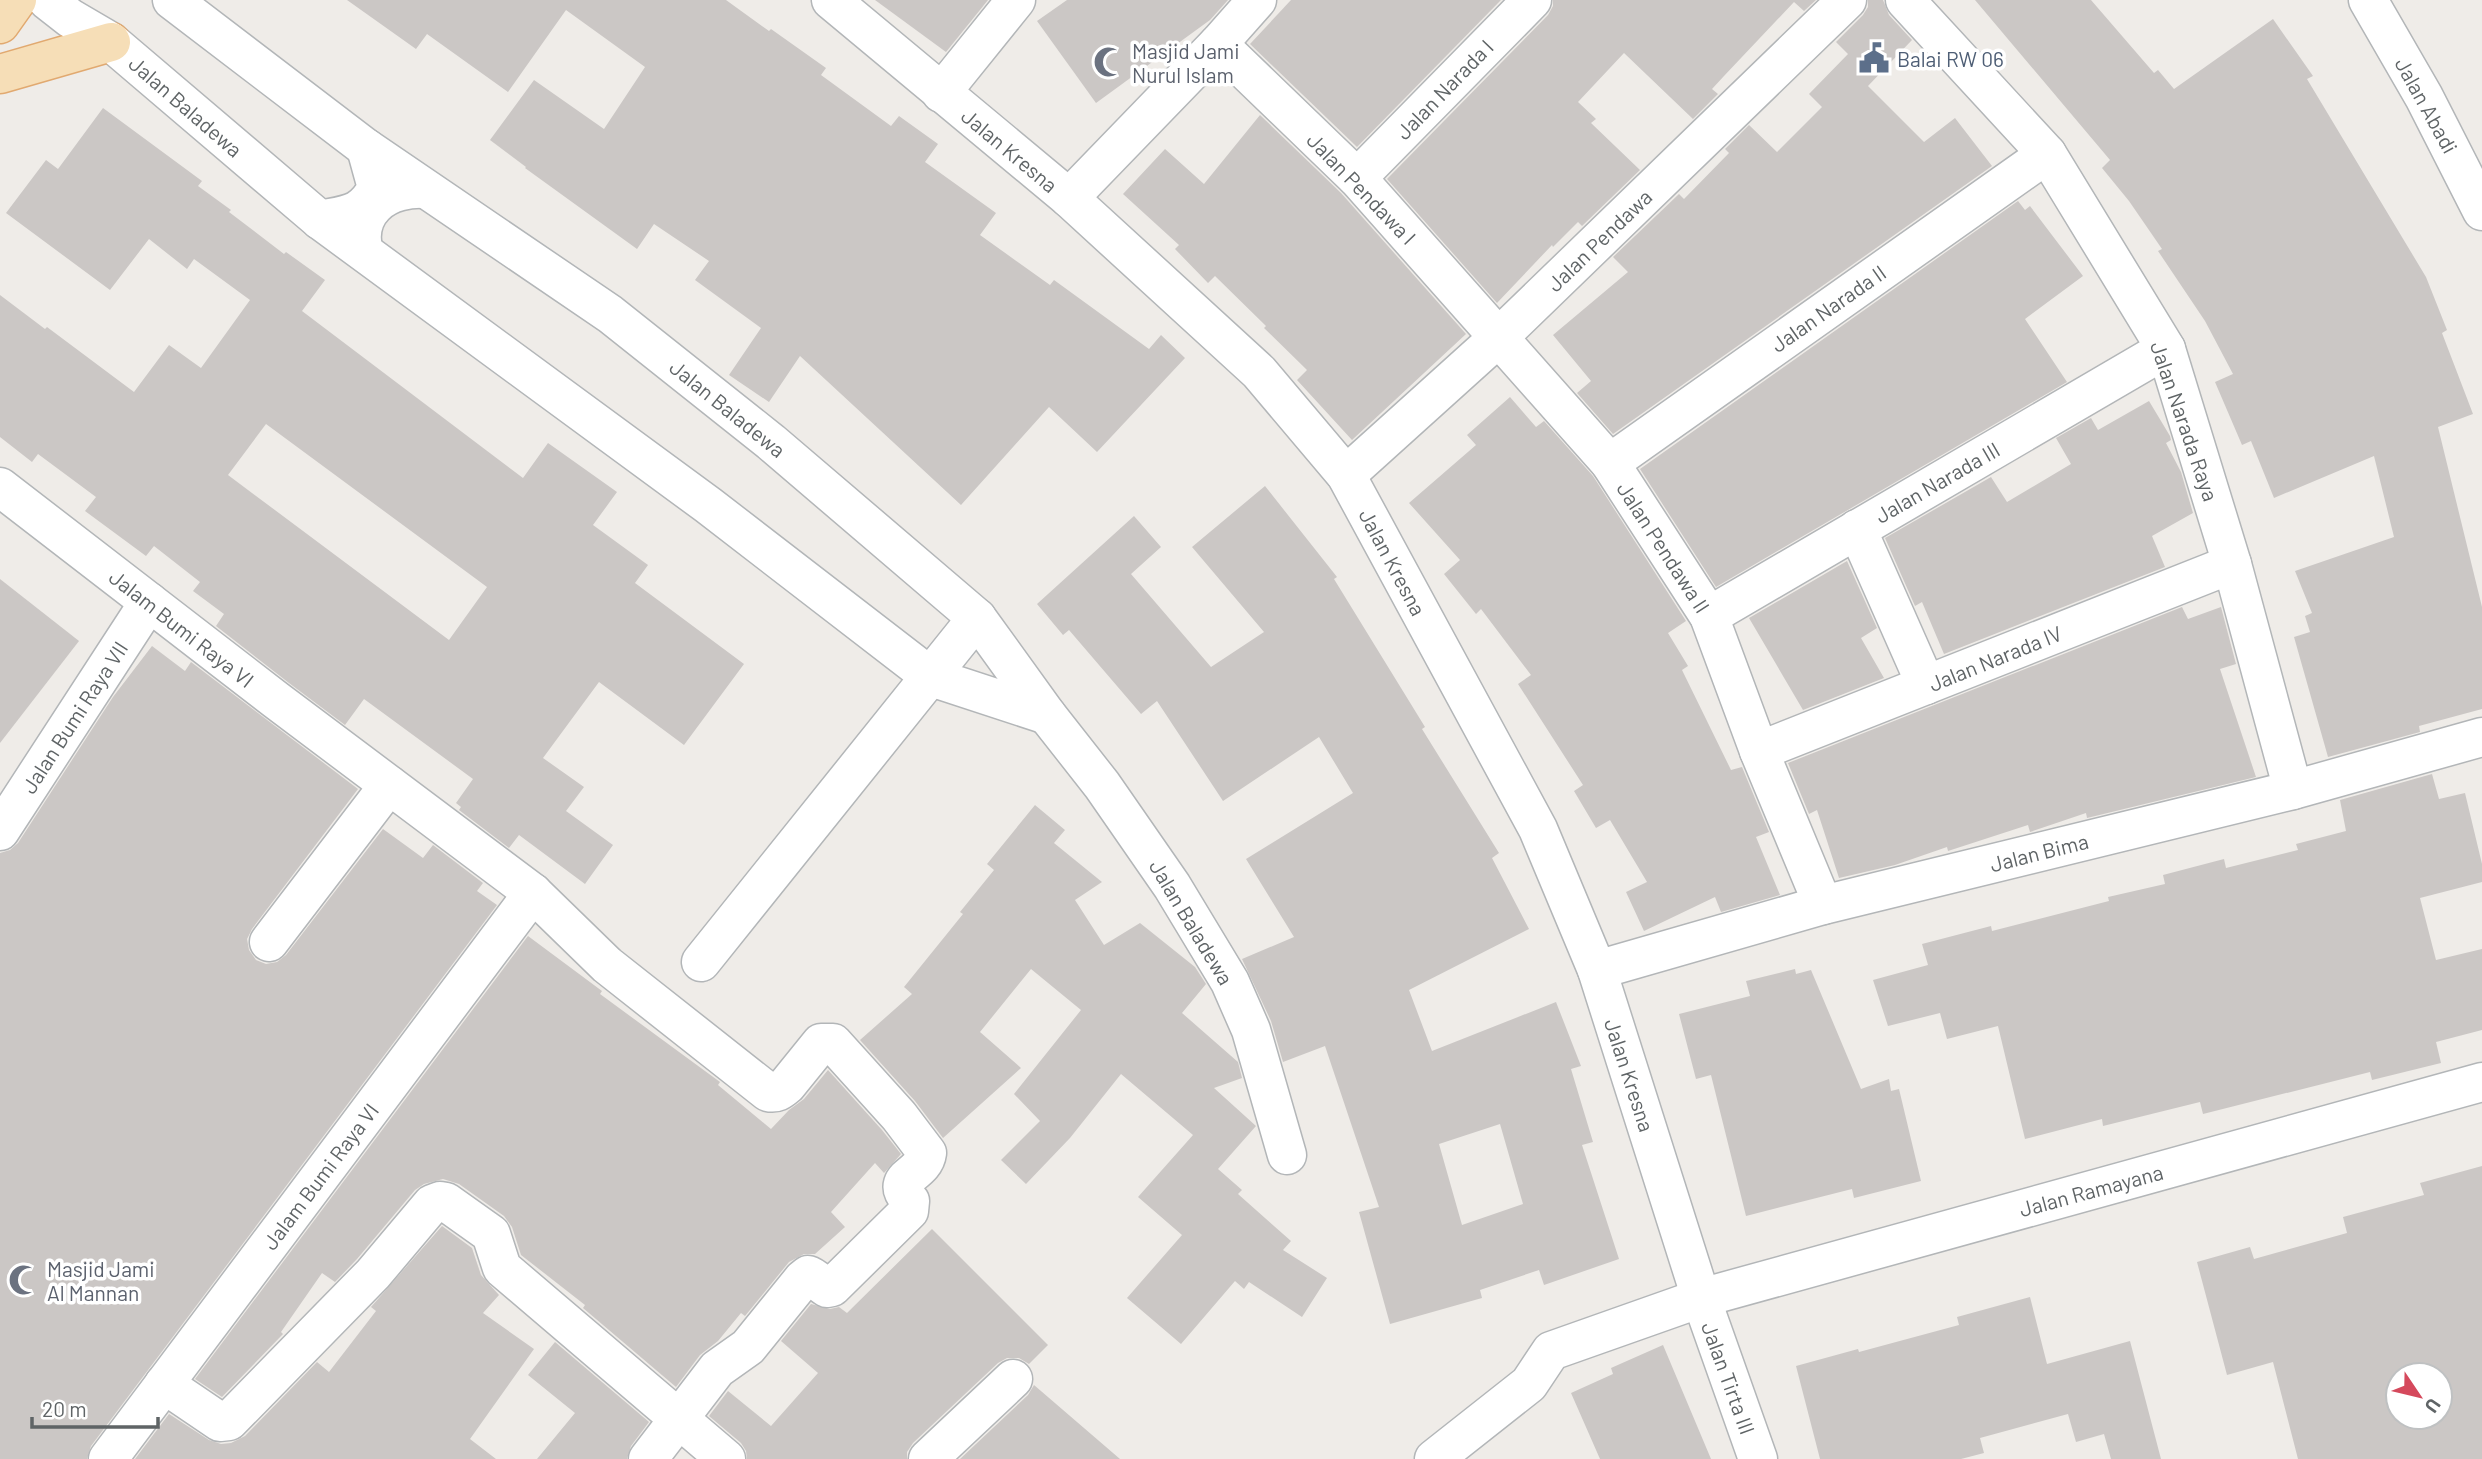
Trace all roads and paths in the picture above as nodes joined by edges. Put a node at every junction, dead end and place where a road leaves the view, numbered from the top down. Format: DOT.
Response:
graph roads {
  1 [pos="17,0"];
  2 [pos="47,0"];
  3 [pos="172,0"];
  4 [pos="831,0"];
  5 [pos="1016,0"];
  6 [pos="1257,0"];
  7 [pos="1532,0"];
  8 [pos="1847,0"];
  9 [pos="1905,0"];
  10 [pos="2368,0"];
  11 [pos="0,24"];
  12 [pos="111,42"];
  13 [pos="1218,44"];
  14 [pos="0,74"];
  15 [pos="942,93"];
  16 [pos="366,148"];
  17 [pos="2047,154"];
  18 [pos="1357,178"];
  19 [pos="1069,198"];
  20 [pos="440,199"];
  21 [pos="2482,211"];
  22 [pos="320,220"];
  23 [pos="377,262"];
  24 [pos="1499,337"];
  25 [pos="2166,349"];
  26 [pos="1610,463"];
  27 [pos="1346,475"];
  28 [pos="0,487"];
  29 [pos="1857,529"];
  30 [pos="2232,564"];
  31 [pos="149,602"];
  32 [pos="1709,616"];
  33 [pos="977,618"];
  34 [pos="931,677"];
  35 [pos="1926,685"];
  36 [pos="1047,715"];
  37 [pos="2482,737"];
  38 [pos="1759,751"];
  39 [pos="389,785"];
  40 [pos="2293,790"];
  41 [pos="0,831"];
  42 [pos="533,893"];
  43 [pos="1823,905"];
  44 [pos="269,943"];
  45 [pos="701,962"];
  46 [pos="1597,970"];
  47 [pos="2482,1082"];
  48 [pos="1287,1155"];
  49 [pos="1700,1298"];
  50 [pos="1013,1379"];
  51 [pos="164,1384"];
  52 [pos="678,1420"];
  53 [pos="108,1459"];
  54 [pos="648,1459"];
  55 [pos="726,1459"];
  56 [pos="928,1459"];
  57 [pos="1434,1459"];
  58 [pos="1758,1459"];
  1 -- 11 [label="main road"];
  2 -- 12 [label="street, Jalan Baladewa"];
  3 -- 16 [label="street, Jalan Baladewa"];
  4 -- 15 [label="street, Jalan Kresna"];
  5 -- 15 [label="street"];
  6 -- 13 [label="street"];
  7 -- 18 [label="street, Jalan Narada I"];
  8 -- 24 [label="street, Jalan Pendawa"];
  9 -- 17 [label="street, Jalan Narada Raya"];
  10 -- 21 [label="street, Jalan Abadi"];
  12 -- 14 [label="main road"];
  12 -- 22 [label="street, Jalan Baladewa"];
  13 -- 18 [label="street, Jalan Pendawa I"];
  13 -- 19 [label="street"];
  15 -- 19 [label="street, Jalan Kresna"];
  16 -- 20 [label="street, Jalan Baladewa"];
  16 -- 22 [label="street"];
  17 -- 25 [label="street, Jalan Narada Raya"];
  17 -- 26 [label="street, Jalan Narada II"];
  18 -- 24 [label="street, Jalan Pendawa I"];
  19 -- 27 [label="street, Jalan Kresna"];
  20 -- 23 [label="lane"];
  20 -- 33 [label="street, Jalan Baladewa"];
  22 -- 23 [label="street, Jalan Baladewa"];
  23 -- 34 [label="street, Jalan Baladewa"];
  24 -- 26 [label="street, Jalan Pendawa II"];
  24 -- 27 [label="street, Jalan Pendawa"];
  25 -- 29 [label="street, Jalan Narada III"];
  25 -- 30 [label="street, Jalan Narada Raya"];
  26 -- 32 [label="street, Jalan Pendawa II"];
  27 -- 46 [label="street, Jalan Kresna"];
  28 -- 31 [label="street, Jalam Bumi Raya VI"];
  29 -- 32 [label="street, Jalan Narada III"];
  29 -- 35 [label="street"];
  30 -- 35 [label="street, Jalan Narada IV"];
  30 -- 40 [label="street, Jalan Narada Raya"];
  31 -- 39 [label="street, Jalam Bumi Raya VI"];
  31 -- 41 [label="street, Jalan Bumi Raya VII"];
  32 -- 38 [label="street, Jalan Pendawa II"];
  33 -- 34 [label="street"];
  33 -- 36 [label="street, Jalan Baladewa"];
  34 -- 36 [label="street, Jalan Baladewa"];
  34 -- 45 [label="street"];
  35 -- 38 [label="street, Jalan Narada IV"];
  36 -- 48 [label="street, Jalan Baladewa"];
  37 -- 40 [label="street, Jalan Bima"];
  38 -- 43 [label="street, Jalan Pendawa II"];
  39 -- 42 [label="street, Jalam Bumi Raya VI"];
  39 -- 44 [label="street"];
  40 -- 43 [label="street, Jalan Bima"];
  42 -- 51 [label="street, Jalam Bumi Raya VI"];
  42 -- 52 [label="street, Jalam Bumi Raya VI"];
  43 -- 46 [label="street, Jalan Bima"];
  46 -- 49 [label="street, Jalan Kresna"];
  47 -- 49 [label="street, Jalan Ramayana"];
  49 -- 57 [label="street, Jalan Ramayana"];
  49 -- 58 [label="street, Jalan Tirta III"];
  50 -- 56 [label="street"];
  51 -- 52 [label="street"];
  51 -- 53 [label="street, Jalam Bumi Raya VI"];
  52 -- 54 [label="street"];
  52 -- 55 [label="street"];
}
